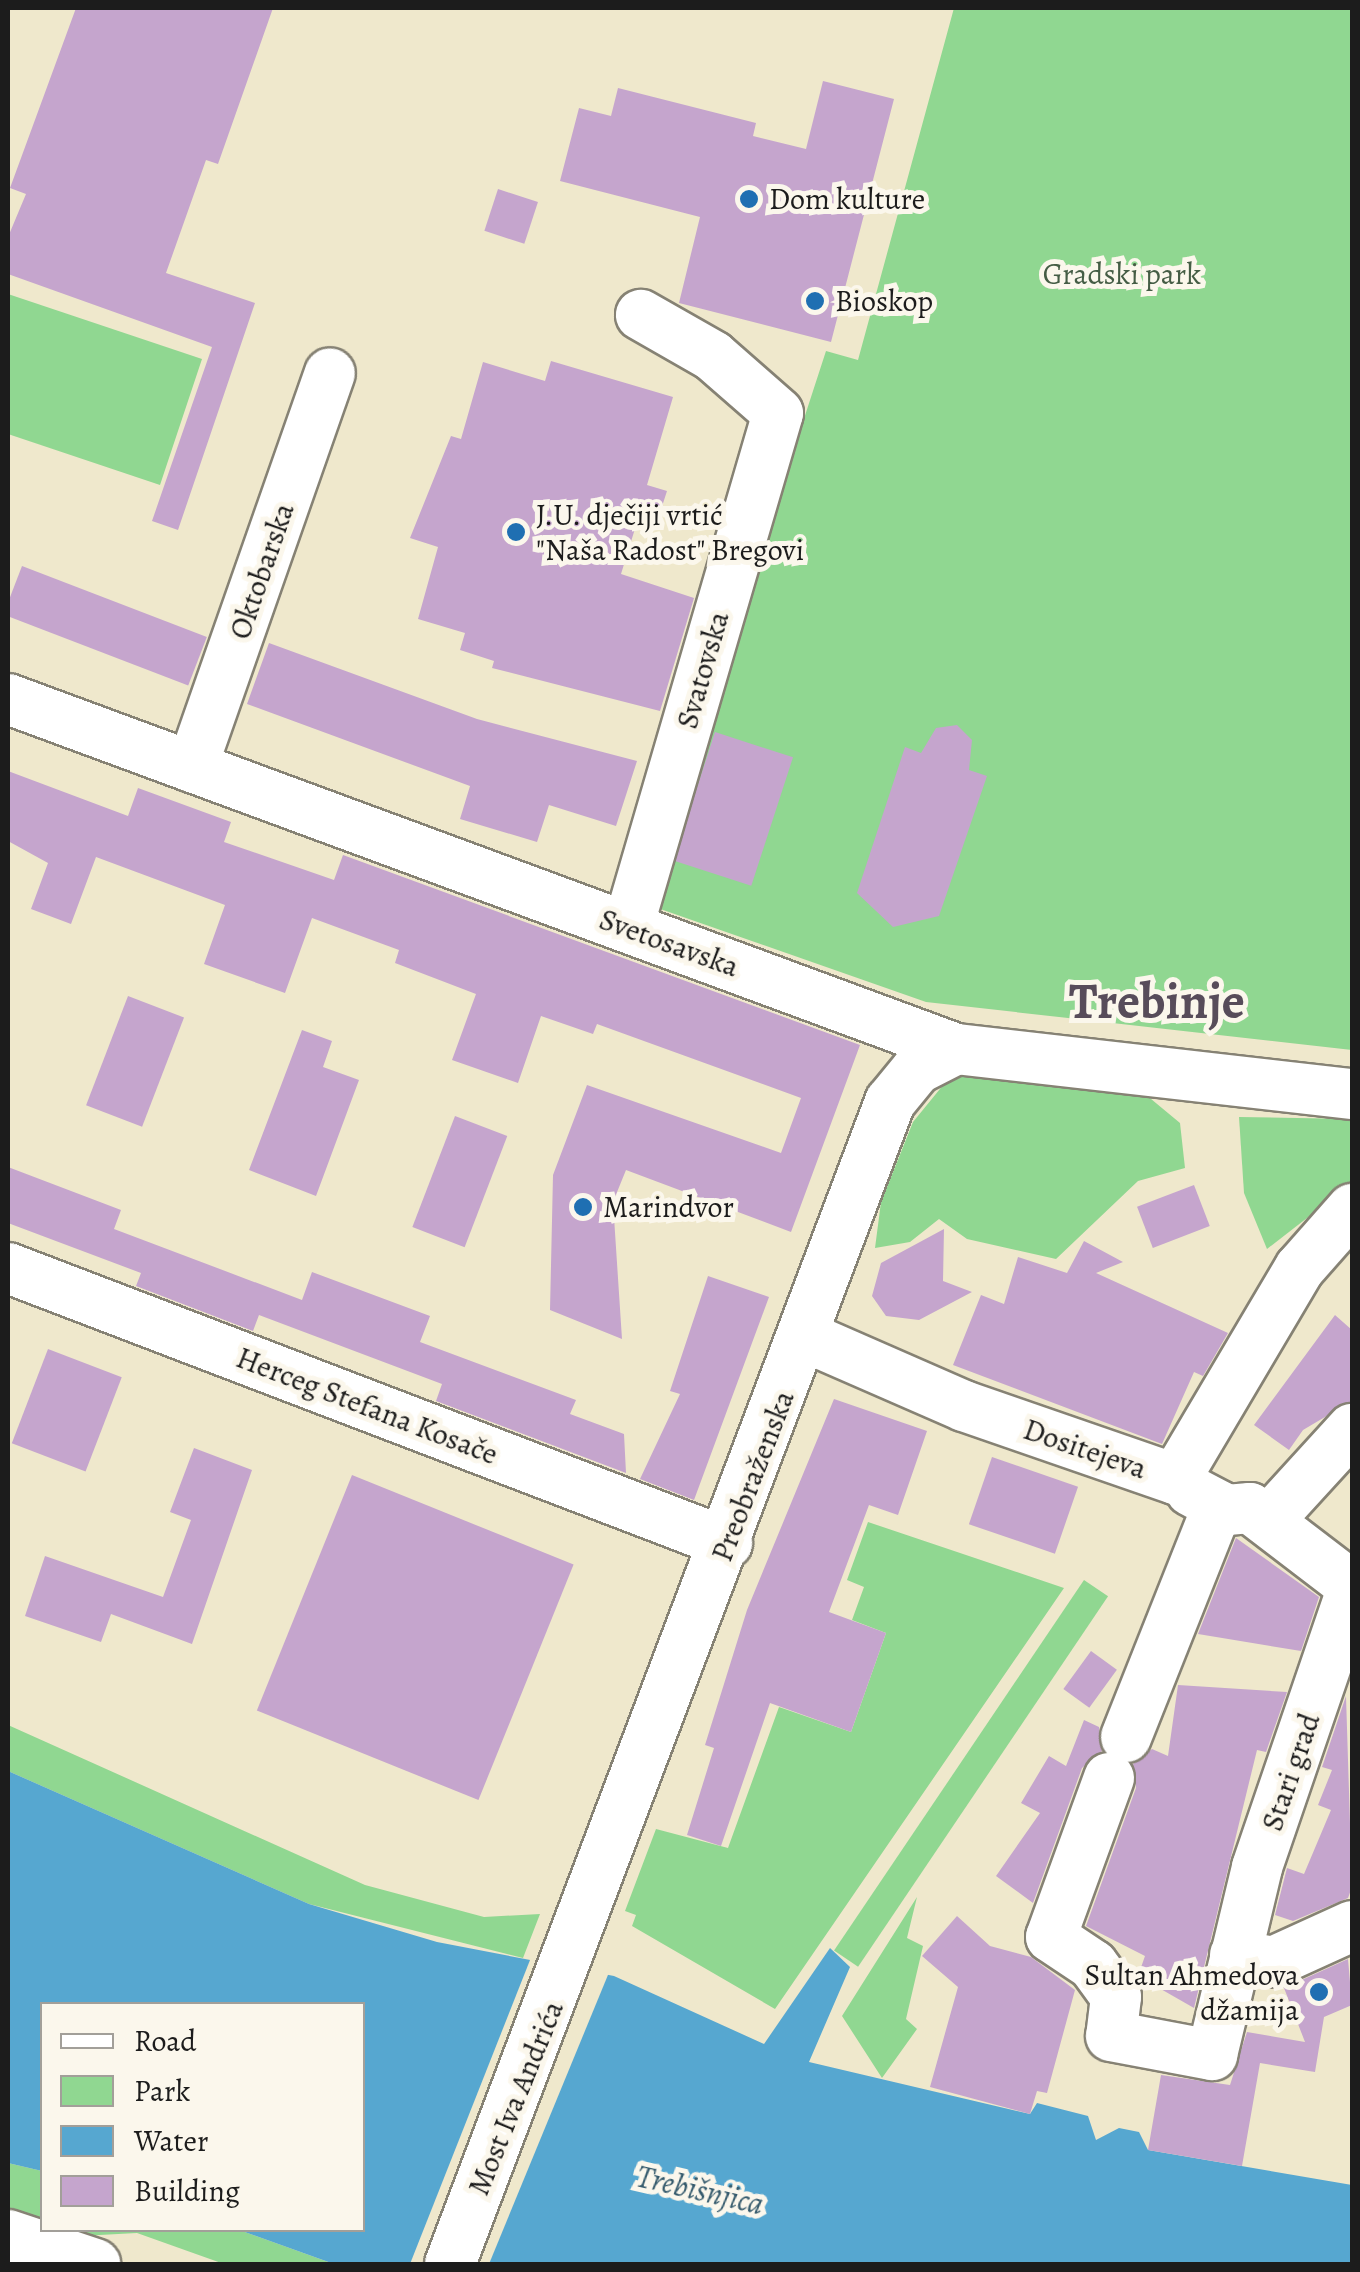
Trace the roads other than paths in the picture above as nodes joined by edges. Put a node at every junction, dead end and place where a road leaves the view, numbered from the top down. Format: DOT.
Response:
graph roads {
  1 [pos="641,314"];
  2 [pos="330,374"];
  3 [pos="8,698"];
  4 [pos="192,766"];
  5 [pos="628,927"];
  6 [pos="956,1049"];
  7 [pos="1352,1094"];
  8 [pos="1352,1209"];
  9 [pos="8,1268"];
  10 [pos="806,1337"];
  11 [pos="1352,1429"];
  12 [pos="1175,1478"];
  13 [pos="1218,1506"];
  14 [pos="1268,1522"];
  15 [pos="728,1543"];
  16 [pos="1352,1588"];
  17 [pos="583,1931"];
  18 [pos="1352,1932"];
  19 [pos="1235,1955"];
  20 [pos="8,2235"];
  21 [pos="95,2264"];
  22 [pos="450,2264"];
  1 -- 5 [label="street, Svatovska"];
  2 -- 4 [label="street, Oktobarska"];
  3 -- 4 [label="street, Svetosavska"];
  4 -- 5 [label="street, Svetosavska"];
  5 -- 6 [label="street, Svetosavska"];
  6 -- 7 [label="street, Svetosavska"];
  6 -- 10 [label="street, Preobraženska"];
  8 -- 12 [label="street, Dositejeva"];
  9 -- 15 [label="street, Herceg Stefana Kosače"];
  10 -- 12 [label="street, Dositejeva"];
  10 -- 15 [label="street, Preobraženska"];
  11 -- 14 [label="street"];
  12 -- 13 [label="street, Stari grad"];
  13 -- 14 [label="street, Stari grad"];
  13 -- 19 [label="street, Stari grad"];
  14 -- 16 [label="street, Stari grad"];
  15 -- 17 [label="street, Preobraženska"];
  16 -- 19 [label="street, Stari grad"];
  17 -- 22 [label="street, Most Iva Andrića"];
  18 -- 19 [label="street"];
  20 -- 21 [label="street"];
}
